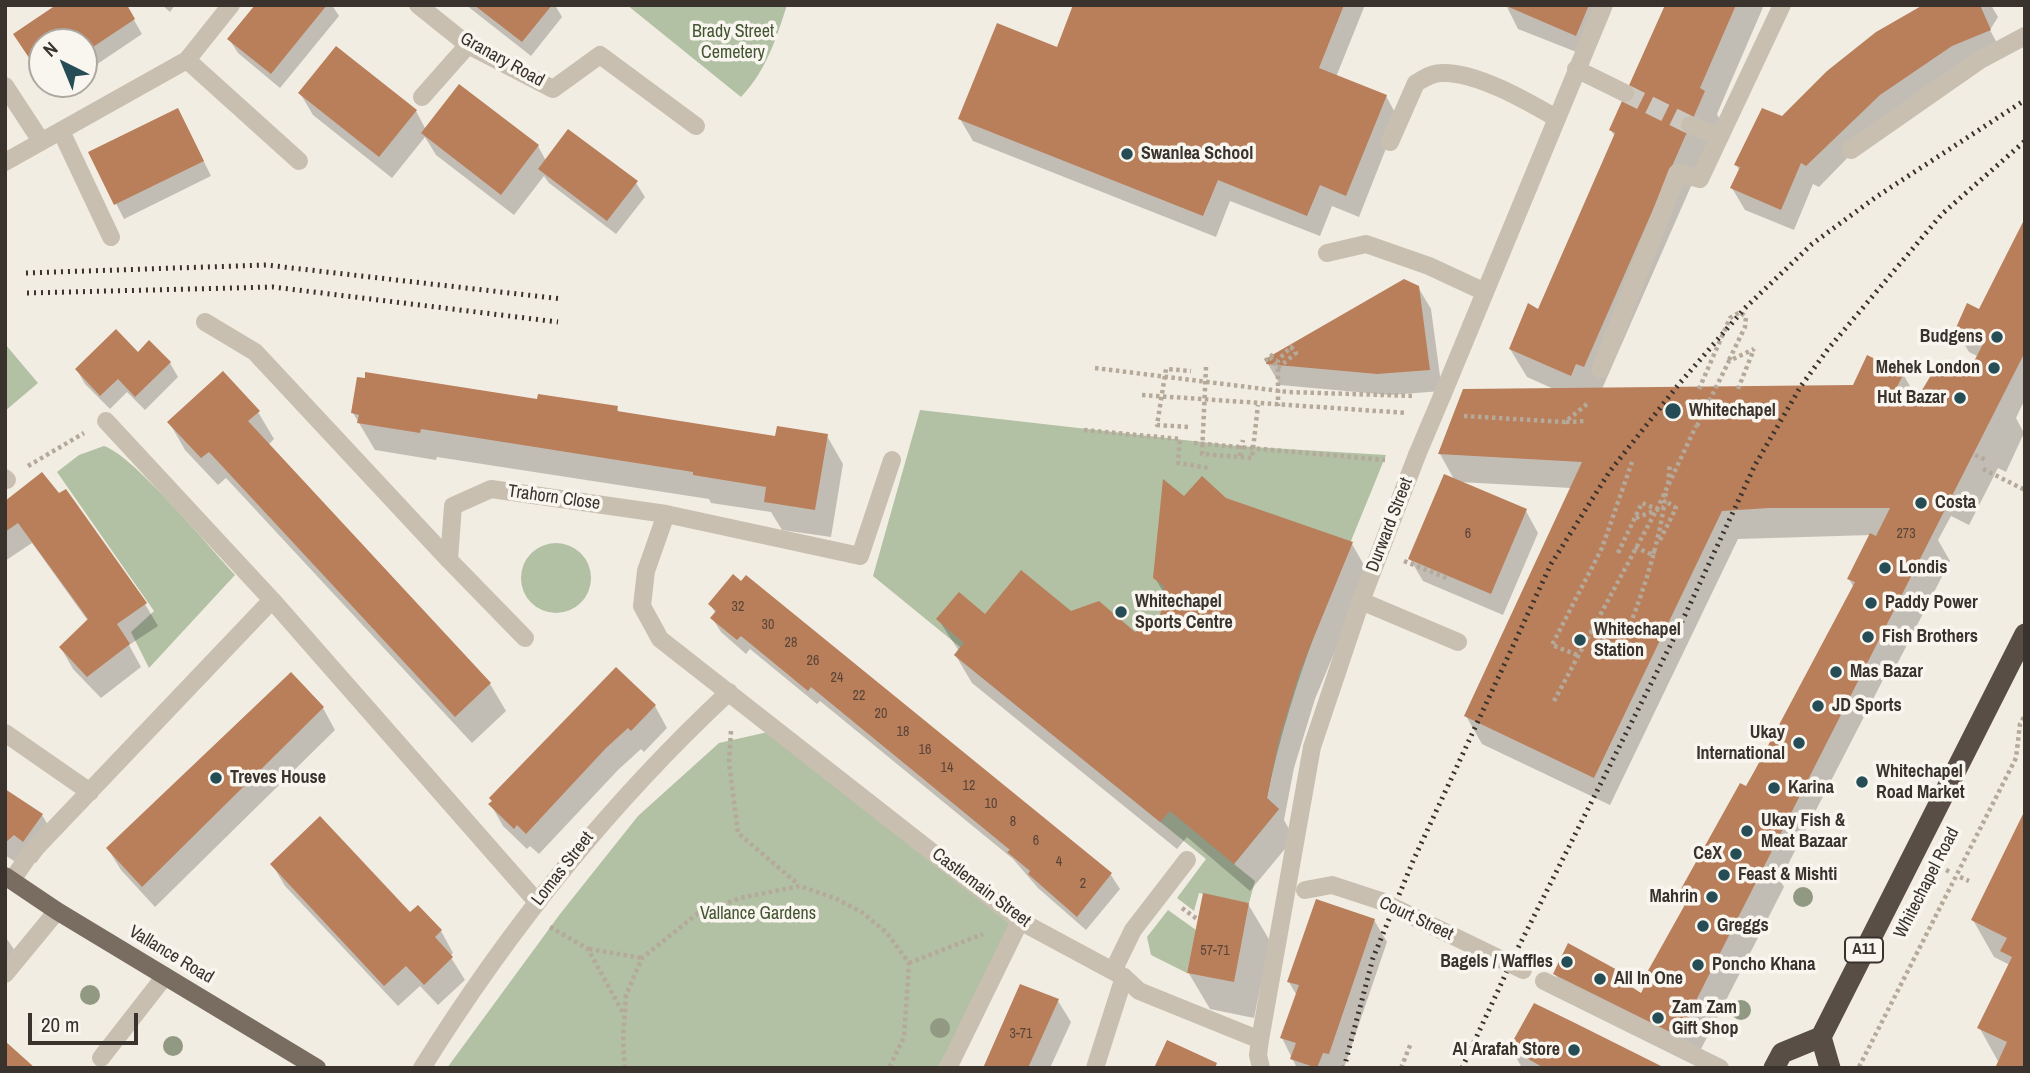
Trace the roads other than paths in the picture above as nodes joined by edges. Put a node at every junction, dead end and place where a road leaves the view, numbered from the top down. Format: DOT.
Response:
graph roads {
  1 [pos="232,5"];
  2 [pos="418,5"];
  3 [pos="1604,5"];
  4 [pos="1782,5"];
  5 [pos="2025,36"];
  6 [pos="468,44"];
  7 [pos="187,60"];
  8 [pos="1576,69"];
  9 [pos="5,86"];
  10 [pos="1625,93"];
  11 [pos="422,97"];
  12 [pos="1556,118"];
  13 [pos="1690,125"];
  14 [pos="696,126"];
  15 [pos="61,131"];
  16 [pos="1720,137"];
  17 [pos="41,141"];
  18 [pos="1390,142"];
  19 [pos="1851,150"];
  20 [pos="5,162"];
  21 [pos="299,162"];
  22 [pos="111,237"];
  23 [pos="1327,253"];
  24 [pos="1485,292"];
  25 [pos="205,322"];
  26 [pos="1601,369"];
  27 [pos="106,421"];
  28 [pos="892,460"];
  29 [pos="666,514"];
  30 [pos="449,560"];
  31 [pos="272,600"];
  32 [pos="1361,601"];
  33 [pos="2025,634"];
  34 [pos="525,638"];
  35 [pos="1458,642"];
  36 [pos="729,692"];
  37 [pos="5,733"];
  38 [pos="90,792"];
  39 [pos="1187,860"];
  40 [pos="8,878"];
  41 [pos="1305,890"];
  42 [pos="533,908"];
  43 [pos="57,911"];
  44 [pos="1020,921"];
  45 [pos="1523,970"];
  46 [pos="5,974"];
  47 [pos="1118,974"];
  48 [pos="164,976"];
  49 [pos="1544,981"];
  50 [pos="1821,1037"];
  51 [pos="1259,1040"];
  52 [pos="101,1058"];
  53 [pos="317,1068"];
  54 [pos="422,1068"];
  55 [pos="948,1068"];
  56 [pos="1095,1068"];
  57 [pos="1261,1068"];
  58 [pos="1720,1068"];
  59 [pos="1774,1068"];
  60 [pos="1830,1068"];
  1 -- 7 [label="street"];
  2 -- 6 [label="street, Granary Road"];
  3 -- 8 [label="street, Durward Street"];
  4 -- 16 [label="street"];
  5 -- 19 [label="street"];
  6 -- 11 [label="street"];
  6 -- 14 [label="street, Granary Road"];
  7 -- 15 [label="street"];
  7 -- 21 [label="street"];
  8 -- 10 [label="street"];
  8 -- 12 [label="street, Durward Street"];
  9 -- 17 [label="street"];
  12 -- 18 [label="street"];
  12 -- 24 [label="street, Durward Street"];
  13 -- 16 [label="street"];
  15 -- 17 [label="street"];
  15 -- 22 [label="street"];
  16 -- 26 [label="street"];
  17 -- 20 [label="street"];
  23 -- 24 [label="street"];
  24 -- 32 [label="street, Durward Street, bridge"];
  25 -- 30 [label="street"];
  27 -- 31 [label="street"];
  28 -- 29 [label="street"];
  29 -- 30 [label="street, Trahorn Close"];
  29 -- 36 [label="street"];
  30 -- 34 [label="street"];
  31 -- 38 [label="street"];
  31 -- 42 [label="street"];
  32 -- 35 [label="street"];
  32 -- 51 [label="street, Durward Street"];
  33 -- 50 [label="highway, Whitechapel Road / A11"];
  36 -- 42 [label="street, Lomas Street"];
  36 -- 44 [label="street, Castlemain Street"];
  37 -- 38 [label="street"];
  38 -- 40 [label="street"];
  39 -- 47 [label="street"];
  40 -- 43 [label="main road, Vallance Road"];
  41 -- 45 [label="street, Court Street, bridge"];
  42 -- 54 [label="street, Lomas Street"];
  43 -- 46 [label="street"];
  43 -- 48 [label="main road, Vallance Road"];
  44 -- 47 [label="street, Castlemain Street"];
  44 -- 55 [label="street"];
  47 -- 51 [label="street, Castlemain Street"];
  47 -- 56 [label="street"];
  48 -- 52 [label="street"];
  48 -- 53 [label="main road, Vallance Road"];
  49 -- 58 [label="street"];
  50 -- 59 [label="highway"];
  50 -- 60 [label="highway"];
  51 -- 57 [label="street, Durward Street"];
}
